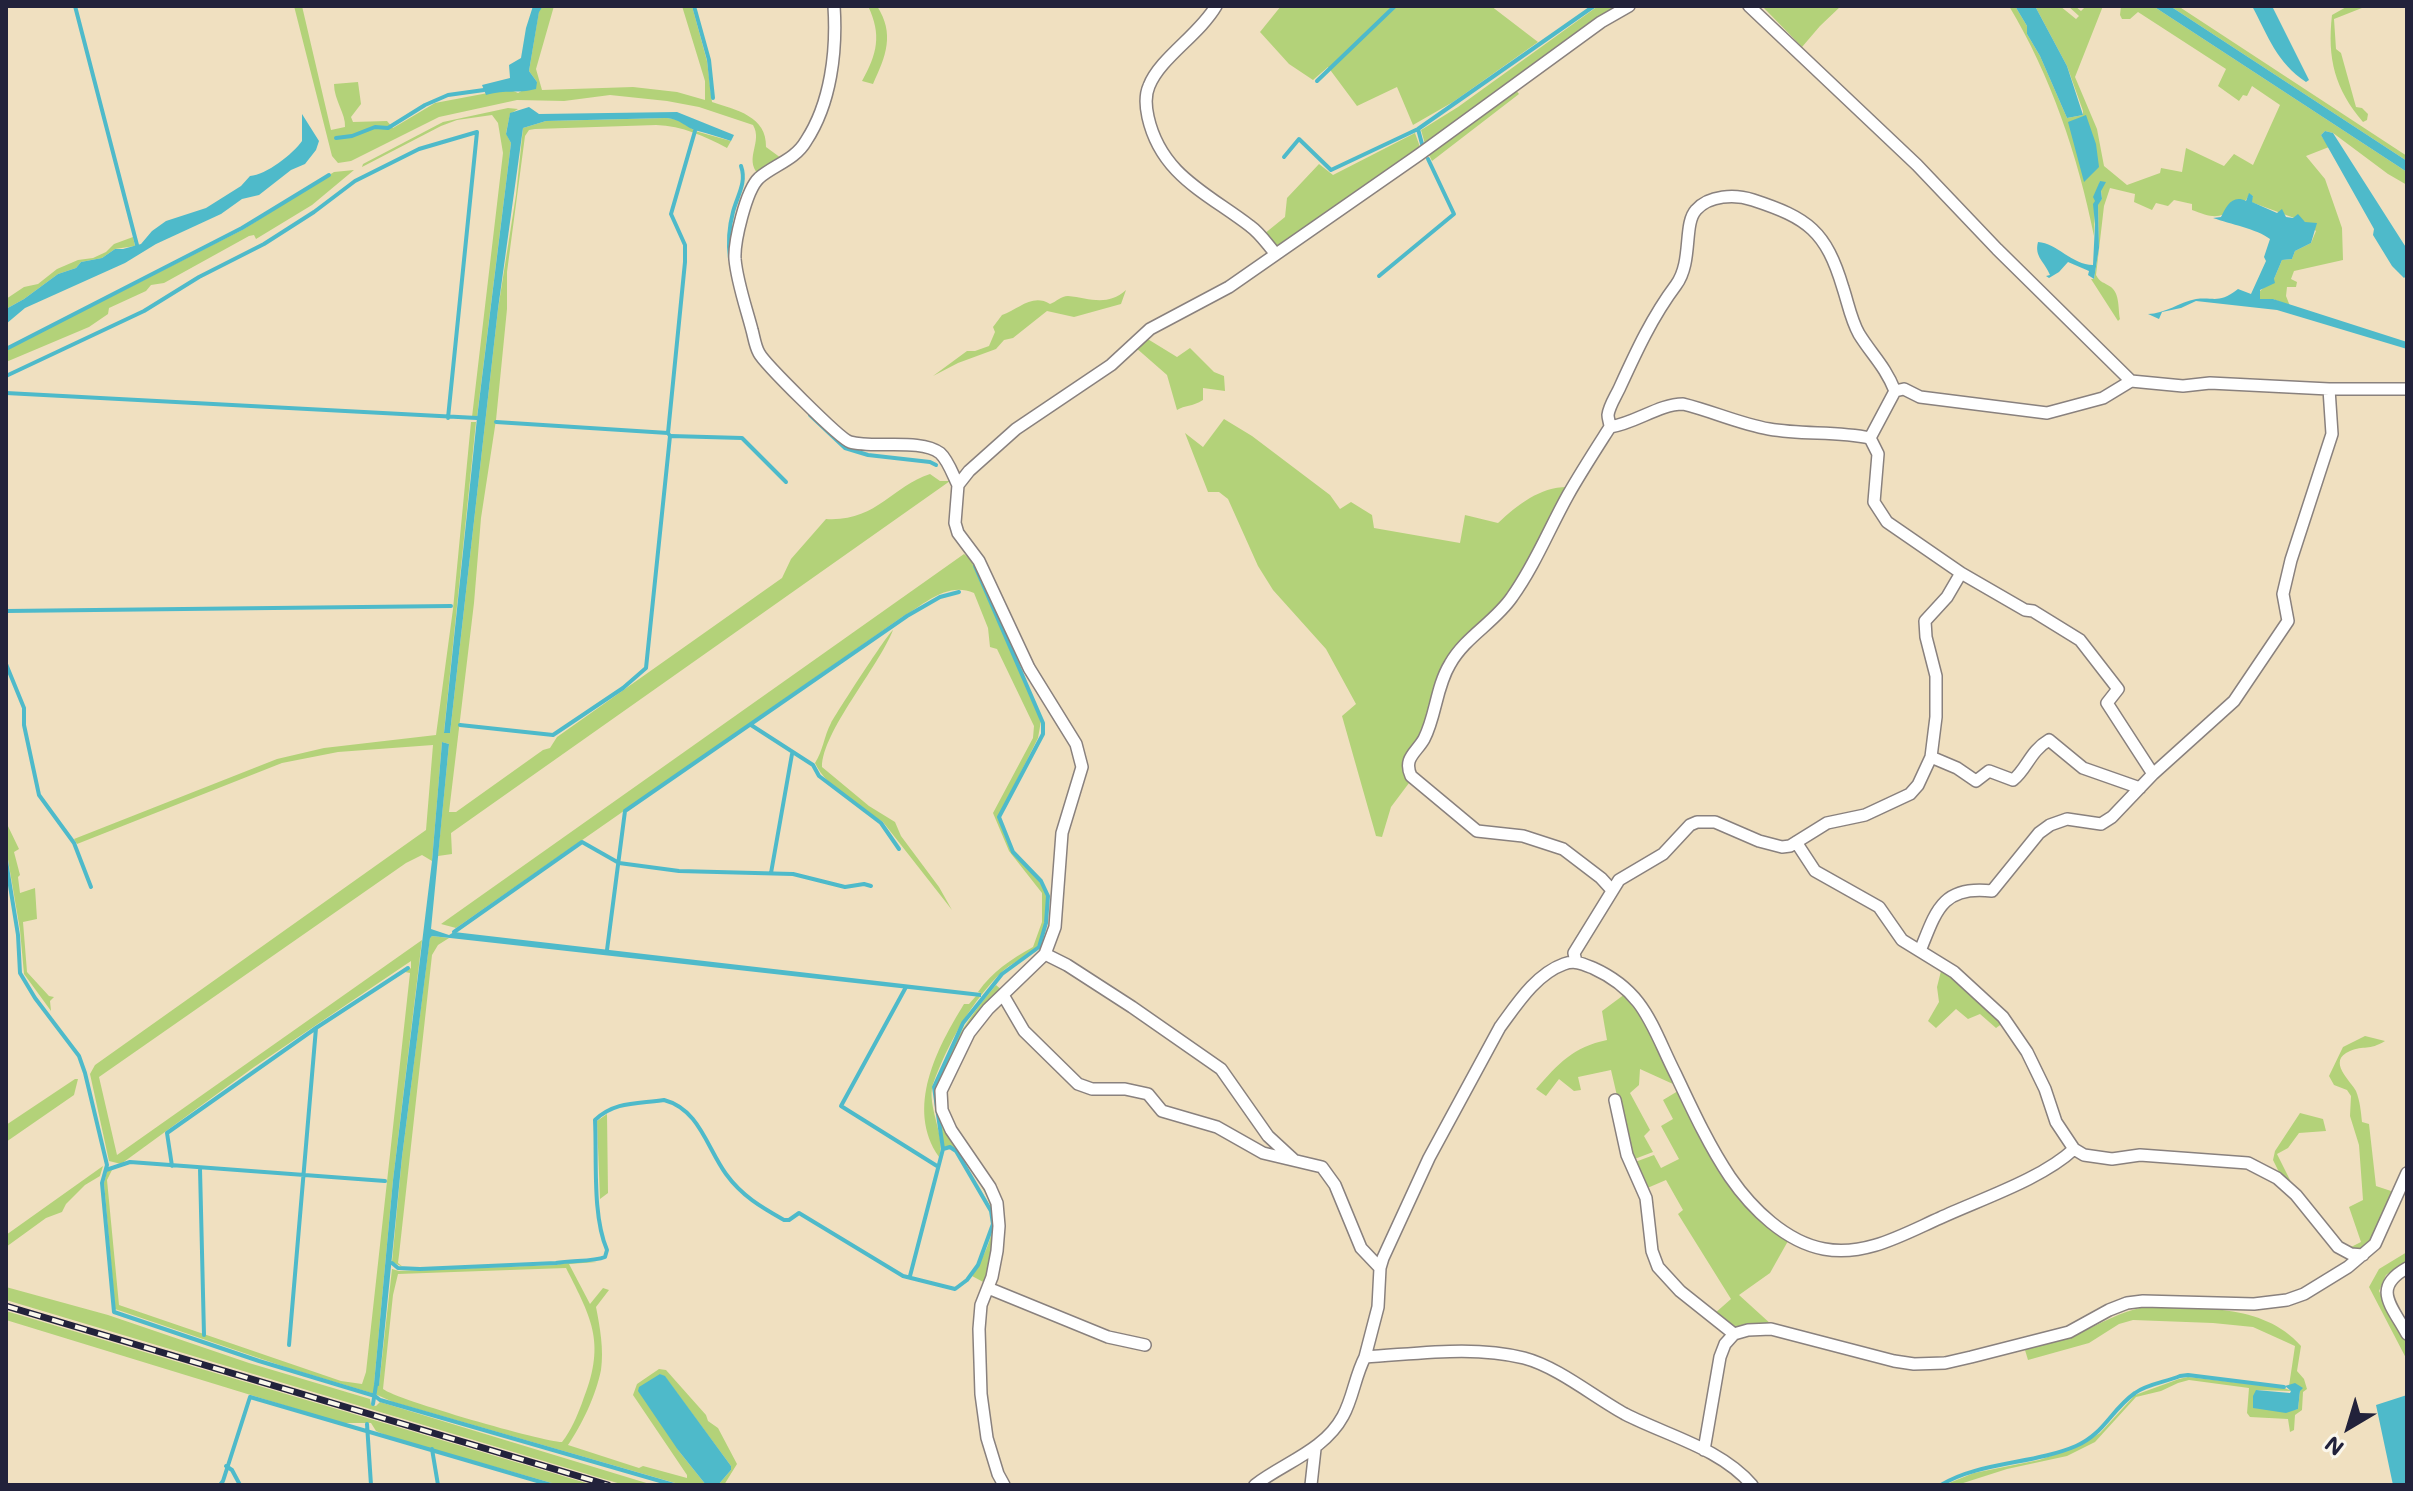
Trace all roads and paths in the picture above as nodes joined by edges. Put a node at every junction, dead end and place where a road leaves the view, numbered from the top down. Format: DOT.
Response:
graph roads {
  1 [pos="834,6"];
  2 [pos="1216,6"];
  3 [pos="1629,6"];
  4 [pos="1749,6"];
  5 [pos="1275,253"];
  6 [pos="2131,381"];
  7 [pos="2329,389"];
  8 [pos="2407,389"];
  9 [pos="1895,391"];
  10 [pos="1610,427"];
  11 [pos="1870,438"];
  12 [pos="958,485"];
  13 [pos="1961,573"];
  14 [pos="1931,757"];
  15 [pos="2153,774"];
  16 [pos="2140,788"];
  17 [pos="1796,842"];
  18 [pos="1611,889"];
  19 [pos="1920,951"];
  20 [pos="1045,954"];
  21 [pos="1576,962"];
  22 [pos="1003,995"];
  23 [pos="1615,1100"];
  24 [pos="2074,1149"];
  25 [pos="1294,1160"];
  26 [pos="2407,1173"];
  27 [pos="2363,1255"];
  28 [pos="1380,1268"];
  29 [pos="2407,1268"];
  30 [pos="988,1288"];
  31 [pos="1734,1334"];
  32 [pos="2407,1334"];
  33 [pos="1145,1345"];
  34 [pos="1365,1357"];
  35 [pos="1315,1449"];
  36 [pos="1704,1450"];
  37 [pos="1004,1485"];
  38 [pos="1255,1485"];
  39 [pos="1311,1485"];
  40 [pos="1752,1485"];
  1 -- 12 [label="street"];
  2 -- 5 [label="street"];
  3 -- 5 [label="street"];
  4 -- 6 [label="street"];
  5 -- 12 [label="street"];
  6 -- 7 [label="street"];
  6 -- 9 [label="street"];
  7 -- 8 [label="street"];
  7 -- 15 [label="street"];
  9 -- 10 [label="street"];
  9 -- 11 [label="street"];
  10 -- 11 [label="street"];
  10 -- 18 [label="street"];
  11 -- 13 [label="street"];
  12 -- 20 [label="street"];
  13 -- 14 [label="street"];
  13 -- 15 [label="street"];
  14 -- 16 [label="street"];
  14 -- 17 [label="street"];
  15 -- 16 [label="street"];
  16 -- 19 [label="street"];
  17 -- 18 [label="street"];
  17 -- 19 [label="street"];
  18 -- 21 [label="street"];
  19 -- 24 [label="street"];
  20 -- 22 [label="street"];
  20 -- 25 [label="street"];
  21 -- 24 [label="street"];
  21 -- 28 [label="street"];
  22 -- 25 [label="street"];
  22 -- 30 [label="street"];
  23 -- 31 [label="street"];
  24 -- 27 [label="street"];
  25 -- 28 [label="street"];
  26 -- 27 [label="street"];
  27 -- 31 [label="street"];
  28 -- 34 [label="street"];
  29 -- 32 [label="street"];
  30 -- 33 [label="street"];
  30 -- 37 [label="street"];
  31 -- 36 [label="street"];
  34 -- 35 [label="street"];
  34 -- 36 [label="street"];
  35 -- 38 [label="street"];
  35 -- 39 [label="street"];
  36 -- 40 [label="street"];
}
